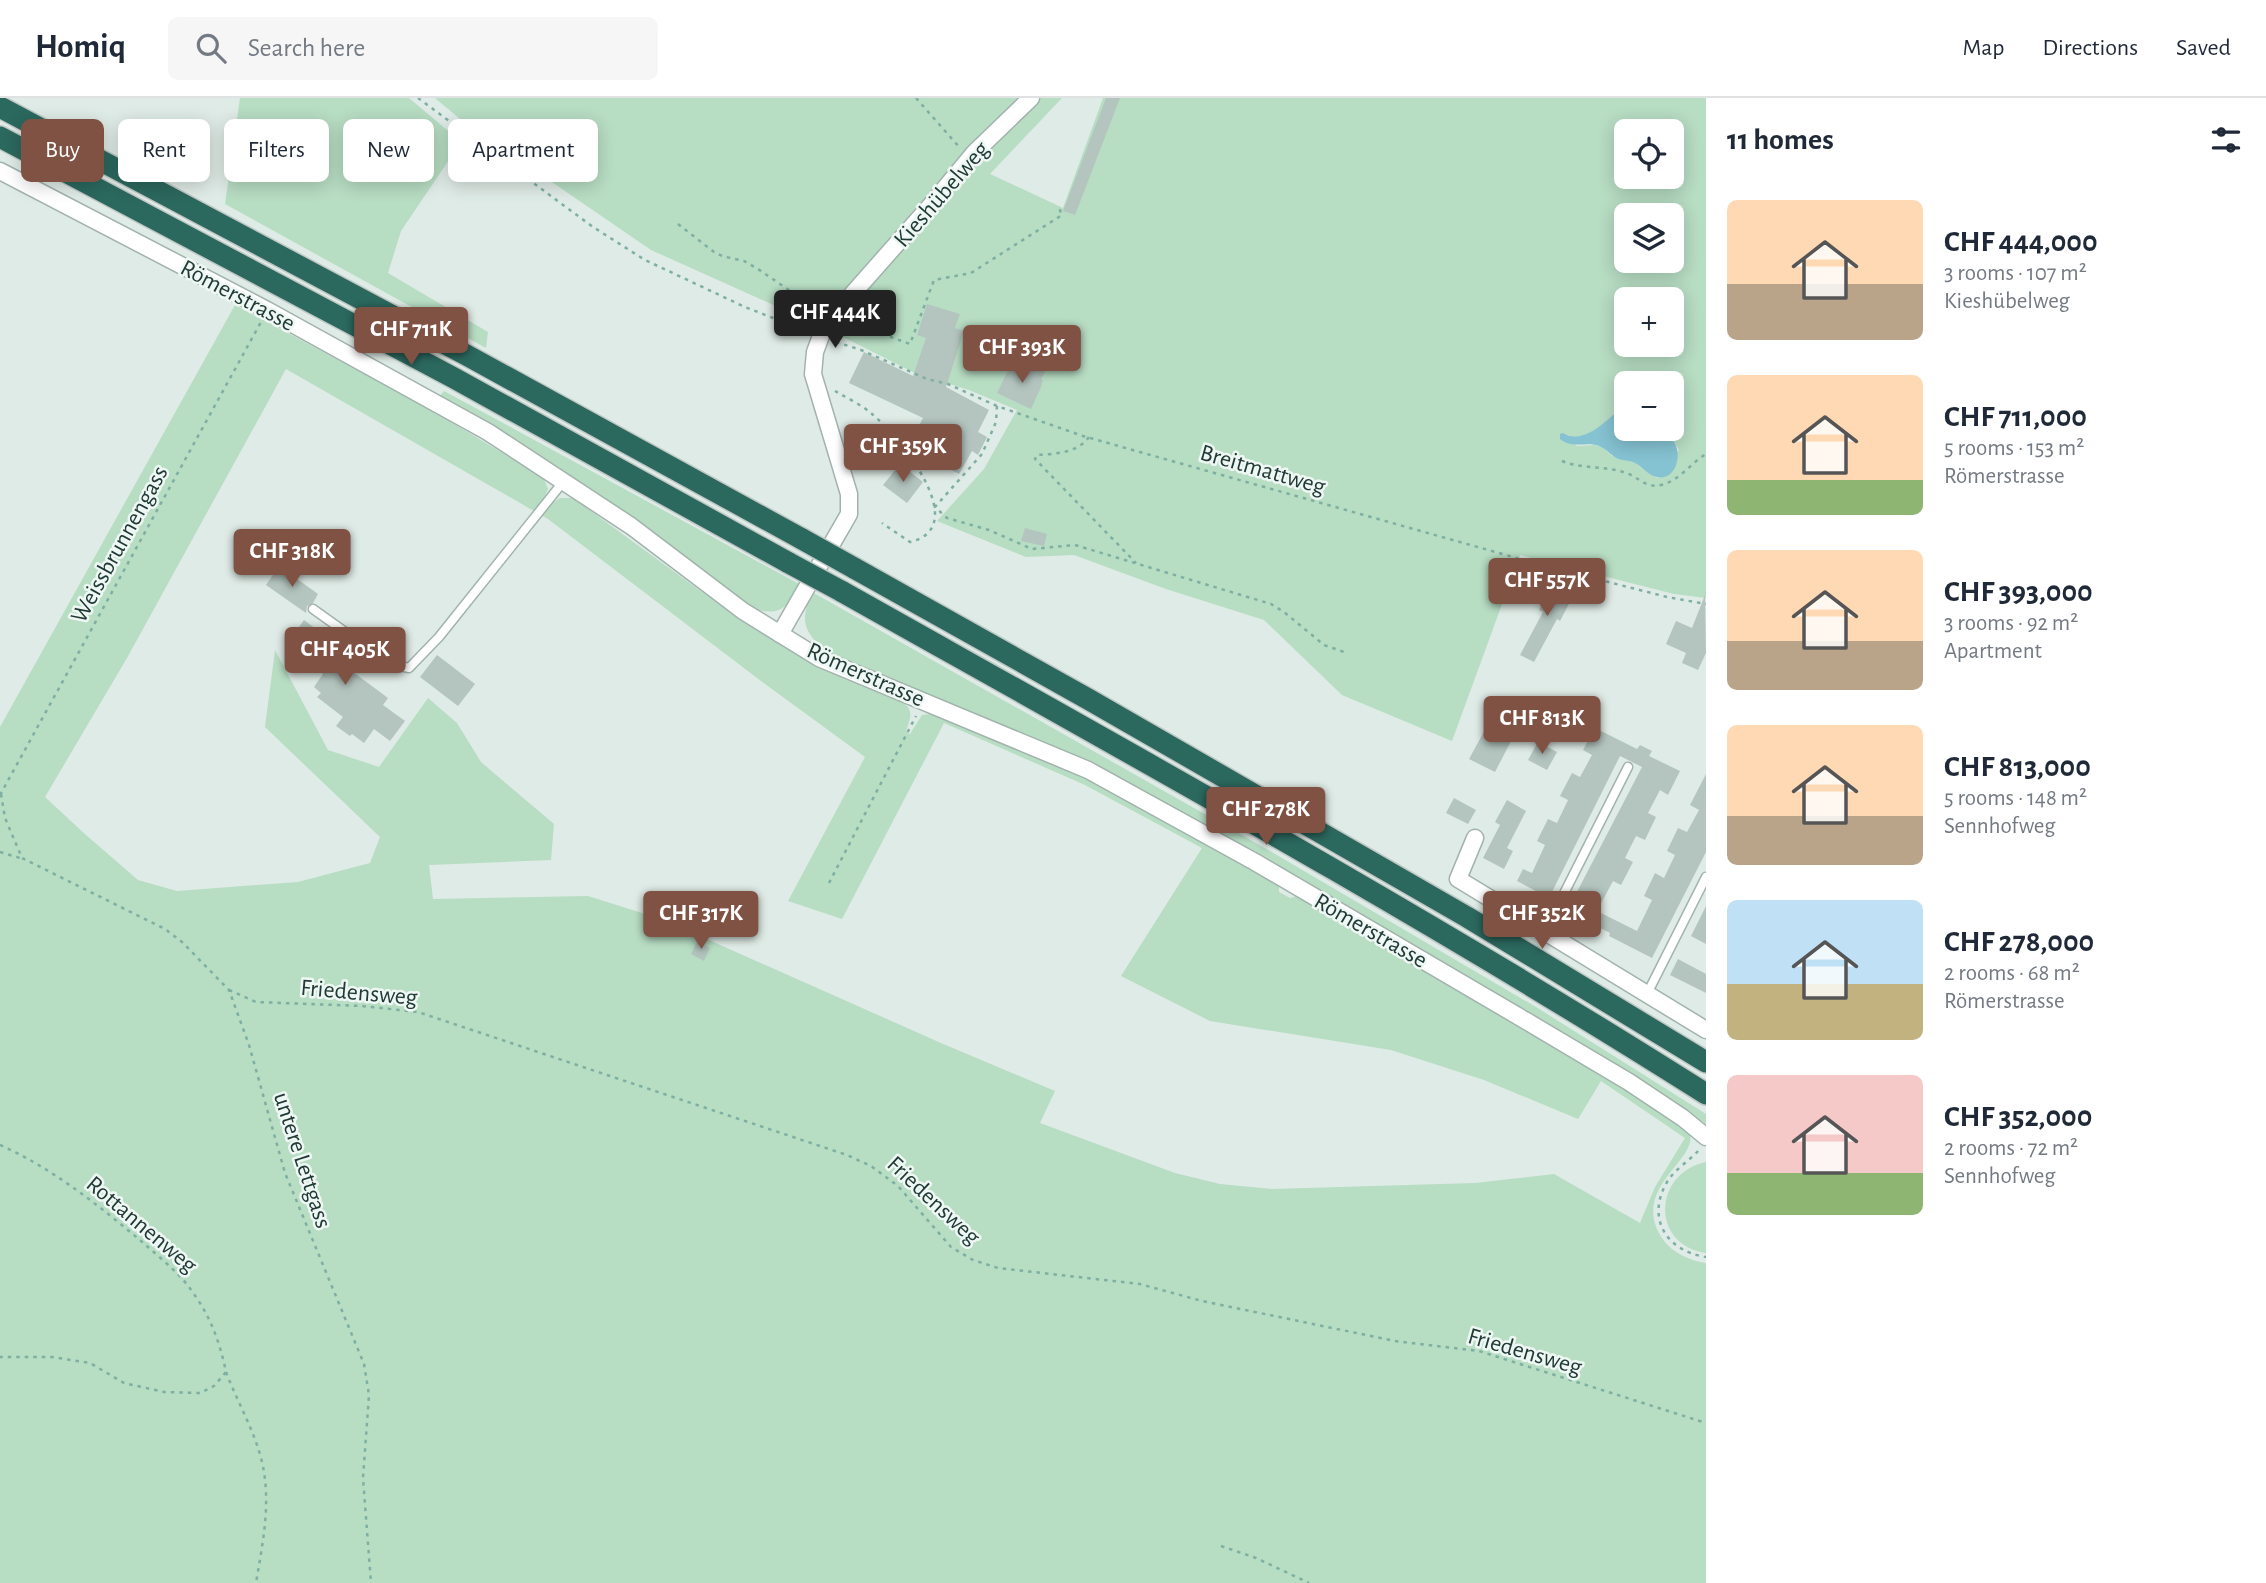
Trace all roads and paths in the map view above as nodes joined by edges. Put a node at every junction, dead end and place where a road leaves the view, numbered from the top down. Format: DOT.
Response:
graph roads {
  1 [pos="418,98"];
  2 [pos="916,98"];
  3 [pos="1031,98"];
  4 [pos="0,107"];
  5 [pos="947,134"];
  6 [pos="0,137"];
  7 [pos="0,171"];
  8 [pos="1058,206"];
  9 [pos="678,224"];
  10 [pos="267,310"];
  11 [pos="831,317"];
  12 [pos="820,336"];
  13 [pos="818,390"];
  14 [pos="997,406"];
  15 [pos="1089,437"];
  16 [pos="1706,454"];
  17 [pos="1563,462"];
  18 [pos="563,482"];
  19 [pos="934,507"];
  20 [pos="882,523"];
  21 [pos="1137,564"];
  22 [pos="1706,604"];
  23 [pos="313,609"];
  24 [pos="780,634"];
  25 [pos="1344,652"];
  26 [pos="924,700"];
  27 [pos="1628,767"];
  28 [pos="1,794"];
  29 [pos="1475,838"];
  30 [pos="0,852"];
  31 [pos="22,858"];
  32 [pos="1706,877"];
  33 [pos="829,883"];
  34 [pos="1545,931"];
  35 [pos="229,990"];
  36 [pos="1647,994"];
  37 [pos="1706,1030"];
  38 [pos="1706,1062"];
  39 [pos="1706,1094"];
  40 [pos="1706,1137"];
  41 [pos="1706,1144"];
  42 [pos="0,1145"];
  43 [pos="1706,1257"];
  44 [pos="0,1357"];
  45 [pos="226,1372"];
  46 [pos="1706,1423"];
  47 [pos="1221,1546"];
  48 [pos="256,1583"];
  49 [pos="371,1583"];
  50 [pos="1309,1583"];
  1 -- 12 [label="path, Breitmattweg"];
  2 -- 5 [label="path"];
  3 -- 11 [label="street, Kieshübelweg"];
  4 -- 38 [label="highway, bridge"];
  6 -- 39 [label="highway, bridge"];
  7 -- 10 [label="street, Römerstrasse"];
  8 -- 11 [label="path"];
  9 -- 11 [label="path"];
  10 -- 18 [label="street, Römerstrasse"];
  10 -- 28 [label="path, Weissbrunnengass"];
  11 -- 12 [label="street, Kieshübelweg"];
  12 -- 13 [label="street, Kieshübelweg"];
  12 -- 14 [label="path, Breitmattweg"];
  13 -- 19 [label="path"];
  13 -- 24 [label="street, Kieshübelweg"];
  14 -- 15 [label="path, Breitmattweg"];
  14 -- 19 [label="path"];
  15 -- 21 [label="path"];
  15 -- 22 [label="path, Breitmattweg"];
  16 -- 17 [label="path"];
  18 -- 23 [label="lane"];
  18 -- 24 [label="street, Römerstrasse"];
  19 -- 20 [label="path"];
  19 -- 21 [label="path"];
  21 -- 25 [label="path"];
  24 -- 26 [label="street, Römerstrasse"];
  26 -- 33 [label="path"];
  26 -- 40 [label="street, Römerstrasse"];
  27 -- 34 [label="lane"];
  28 -- 31 [label="path"];
  29 -- 34 [label="street"];
  30 -- 31 [label="path, untere Lettgass"];
  31 -- 35 [label="path, untere Lettgass"];
  32 -- 36 [label="lane"];
  34 -- 36 [label="street"];
  35 -- 46 [label="path, Friedensweg"];
  35 -- 49 [label="path, untere Lettgass"];
  36 -- 37 [label="street"];
  41 -- 43 [label="path"];
  42 -- 45 [label="path, Rottannenweg"];
  44 -- 45 [label="path"];
  45 -- 48 [label="path, Rottannenweg"];
  47 -- 50 [label="path"];
}
